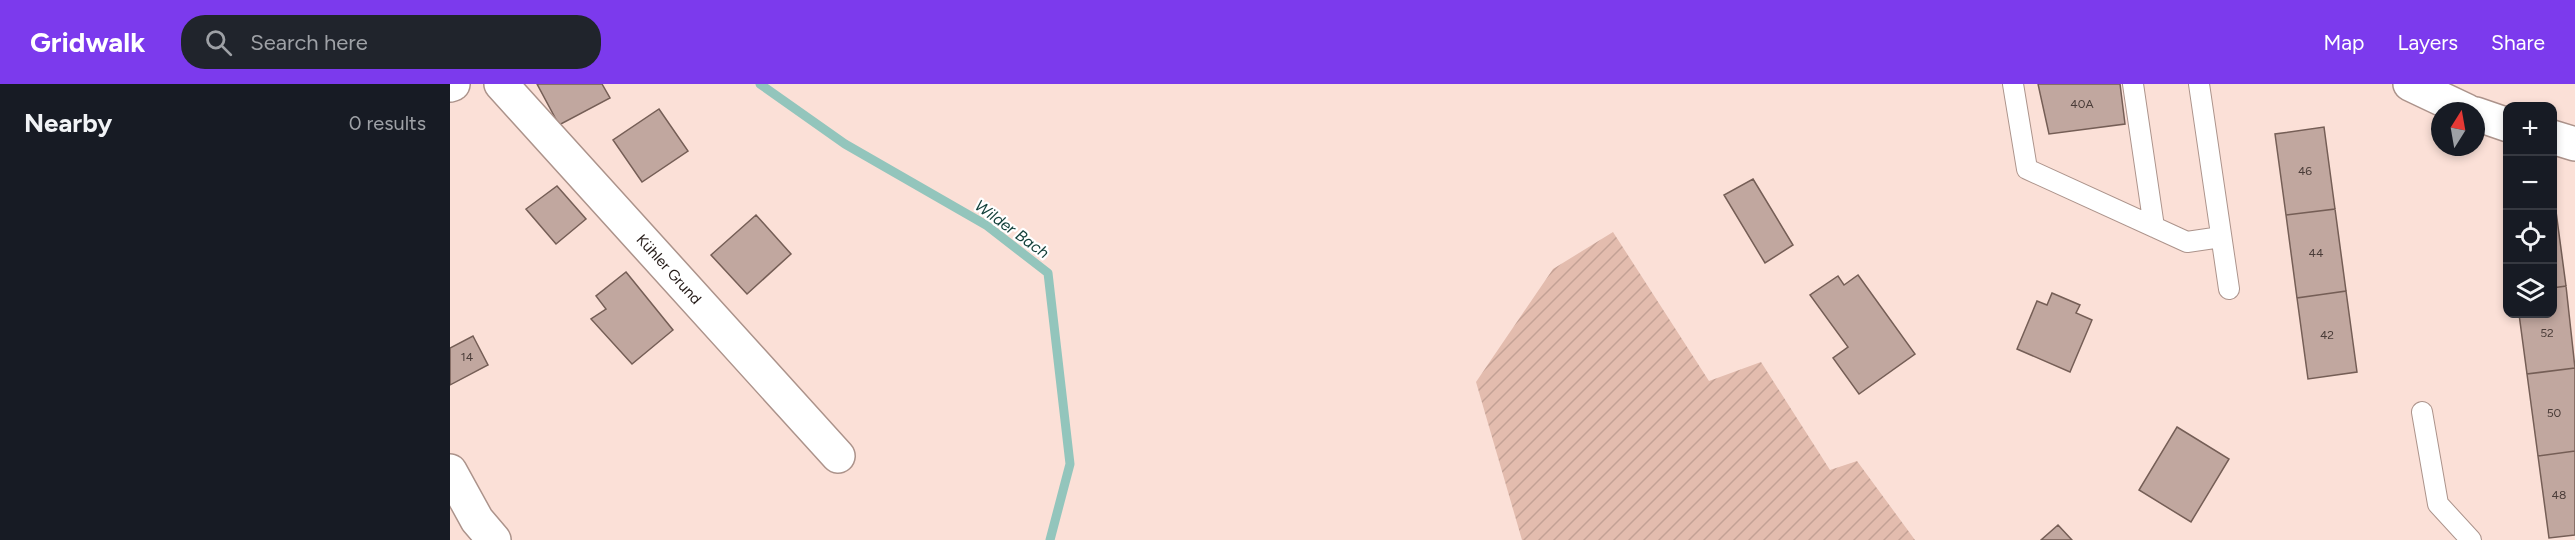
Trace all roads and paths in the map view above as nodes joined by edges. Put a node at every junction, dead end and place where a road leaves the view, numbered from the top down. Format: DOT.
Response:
graph roads {
  1 [pos="501,84"];
  2 [pos="2013,84"];
  3 [pos="2133,84"];
  4 [pos="2199,84"];
  5 [pos="2410,84"];
  6 [pos="2448,102"];
  7 [pos="2485,117"];
  8 [pos="2503,123"];
  9 [pos="2557,138"];
  10 [pos="2575,144"];
  11 [pos="2154,227"];
  12 [pos="2221,237"];
  13 [pos="2229,289"];
  14 [pos="2422,412"];
  15 [pos="838,456"];
  16 [pos="450,471"];
  17 [pos="494,540"];
  18 [pos="2470,540"];
  1 -- 15 [label="street, Kühler Grund"];
  2 -- 11 [label="lane"];
  3 -- 11 [label="lane"];
  4 -- 12 [label="lane"];
  5 -- 6 [label="street"];
  7 -- 8 [label="street"];
  9 -- 10 [label="street"];
  11 -- 12 [label="lane"];
  12 -- 13 [label="lane"];
  14 -- 18 [label="lane"];
  16 -- 17 [label="street"];
}
